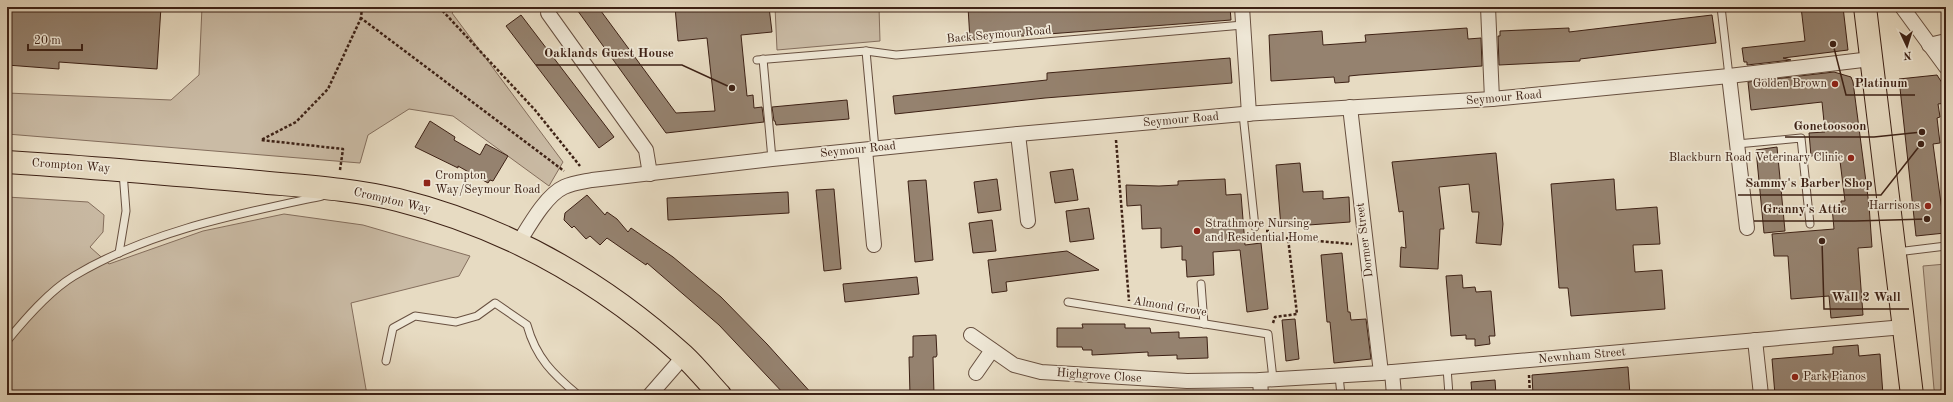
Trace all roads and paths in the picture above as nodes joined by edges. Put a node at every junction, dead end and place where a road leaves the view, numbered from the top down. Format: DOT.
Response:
graph roads {
  1 [pos="362,7"];
  2 [pos="439,7"];
  3 [pos="1242,7"];
  4 [pos="1488,7"];
  5 [pos="1721,7"];
  6 [pos="1865,7"];
  7 [pos="1902,7"];
  8 [pos="548,13"];
  9 [pos="361,18"];
  10 [pos="1243,25"];
  11 [pos="1946,41"];
  12 [pos="1929,45"];
  13 [pos="866,51"];
  14 [pos="1871,59"];
  15 [pos="1946,67"];
  16 [pos="1730,76"];
  17 [pos="1492,99"];
  18 [pos="1350,107"];
  19 [pos="1246,114"];
  20 [pos="1114,126"];
  21 [pos="1018,134"];
  22 [pos="1737,144"];
  23 [pos="870,150"];
  24 [pos="772,159"];
  25 [pos="7,162"];
  26 [pos="123,170"];
  27 [pos="650,174"];
  28 [pos="592,180"];
  29 [pos="572,184"];
  30 [pos="344,190"];
  31 [pos="1028,221"];
  32 [pos="1810,224"];
  33 [pos="1255,227"];
  34 [pos="1747,228"];
  35 [pos="1288,238"];
  36 [pos="519,242"];
  37 [pos="874,245"];
  38 [pos="1366,245"];
  39 [pos="1946,246"];
  40 [pos="1895,252"];
  41 [pos="119,253"];
  42 [pos="1201,284"];
  43 [pos="1068,302"];
  44 [pos="1130,311"];
  45 [pos="1204,324"];
  46 [pos="1904,327"];
  47 [pos="1268,334"];
  48 [pos="971,335"];
  49 [pos="1755,340"];
  50 [pos="7,341"];
  51 [pos="992,350"];
  52 [pos="684,356"];
  53 [pos="386,361"];
  54 [pos="1527,361"];
  55 [pos="1447,368"];
  56 [pos="1387,372"];
  57 [pos="976,373"];
  58 [pos="1339,376"];
  59 [pos="1266,380"];
  60 [pos="578,395"];
  61 [pos="650,395"];
  62 [pos="720,395"];
  63 [pos="1261,395"];
  64 [pos="1341,395"];
  65 [pos="1394,395"];
  66 [pos="1449,395"];
  67 [pos="1530,395"];
  68 [pos="1761,395"];
  69 [pos="1912,395"];
  1 -- 9 [label="path"];
  2 -- 28 [label="path"];
  3 -- 10 [label="street"];
  4 -- 17 [label="street"];
  5 -- 16 [label="lane"];
  6 -- 14 [label="highway"];
  7 -- 12 [label="street"];
  8 -- 27 [label="street"];
  9 -- 29 [label="path"];
  9 -- 30 [label="path"];
  10 -- 13 [label="lane, Back Seymour Road"];
  10 -- 19 [label="street"];
  11 -- 12 [label="street"];
  12 -- 15 [label="street"];
  13 -- 23 [label="lane"];
  13 -- 24 [label="lane, Back Seymour Road"];
  14 -- 16 [label="street, Seymour Road"];
  14 -- 40 [label="highway"];
  16 -- 17 [label="street, Seymour Road"];
  16 -- 22 [label="street"];
  17 -- 18 [label="street, Seymour Road"];
  18 -- 19 [label="street, Seymour Road"];
  18 -- 38 [label="street, Dormer Street"];
  19 -- 20 [label="street, Seymour Road"];
  19 -- 33 [label="lane"];
  20 -- 21 [label="street, Seymour Road"];
  20 -- 44 [label="path"];
  21 -- 23 [label="street, Seymour Road"];
  21 -- 31 [label="street"];
  22 -- 32 [label="lane"];
  22 -- 34 [label="street"];
  23 -- 24 [label="street, Seymour Road"];
  23 -- 37 [label="street"];
  24 -- 27 [label="street, Seymour Road"];
  25 -- 26 [label="highway, Crompton Way"];
  26 -- 30 [label="highway, Crompton Way"];
  26 -- 41 [label="lane"];
  27 -- 28 [label="street, Seymour Road"];
  28 -- 29 [label="street, Seymour Road"];
  29 -- 36 [label="street, Seymour Road"];
  30 -- 36 [label="highway, Crompton Way"];
  30 -- 41 [label="lane"];
  33 -- 35 [label="path"];
  35 -- 38 [label="path"];
  35 -- 47 [label="path"];
  36 -- 52 [label="highway, Crompton Way"];
  38 -- 56 [label="street, Dormer Street"];
  39 -- 40 [label="lane"];
  40 -- 46 [label="highway"];
  41 -- 50 [label="lane"];
  42 -- 45 [label="lane"];
  43 -- 44 [label="lane, Almond Grove"];
  44 -- 45 [label="lane, Almond Grove"];
  45 -- 47 [label="lane, Almond Grove"];
  46 -- 49 [label="street, Newnham Street"];
  46 -- 69 [label="highway"];
  47 -- 59 [label="lane"];
  48 -- 51 [label="street, Highgrove Close"];
  49 -- 54 [label="street, Newnham Street"];
  49 -- 68 [label="street"];
  51 -- 57 [label="street"];
  51 -- 59 [label="street, Highgrove Close"];
  52 -- 61 [label="street"];
  52 -- 62 [label="highway, Crompton Way"];
  53 -- 60 [label="lane"];
  54 -- 55 [label="street, Newnham Street"];
  54 -- 67 [label="path"];
  55 -- 56 [label="street, Newnham Street"];
  55 -- 66 [label="lane"];
  56 -- 58 [label="street, Newnham Street"];
  56 -- 65 [label="street, Dormer Street"];
  58 -- 59 [label="street, Newnham Street"];
  58 -- 64 [label="lane"];
  59 -- 63 [label="street"];
}
